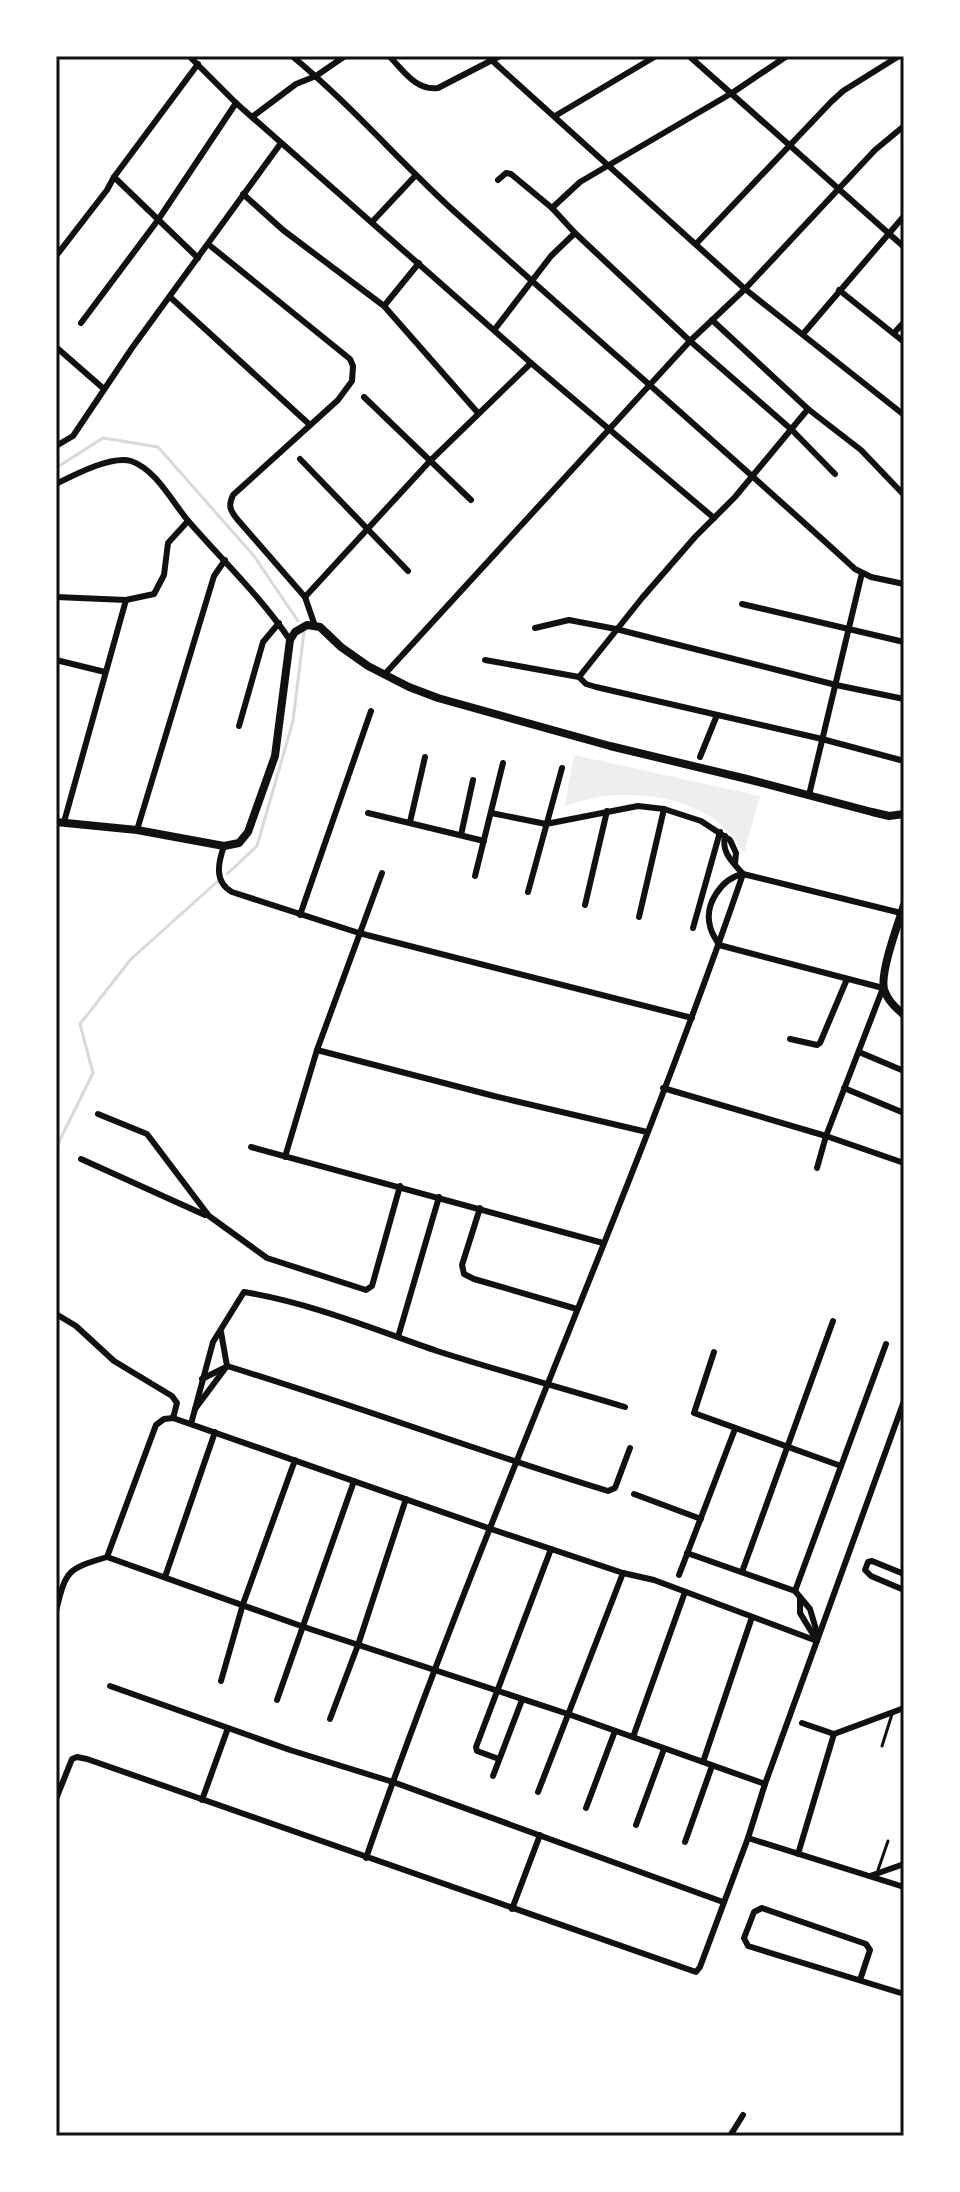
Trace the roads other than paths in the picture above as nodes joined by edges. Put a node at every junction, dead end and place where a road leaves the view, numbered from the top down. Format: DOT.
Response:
graph roads {
  1 [pos="189,56"];
  2 [pos="292,56"];
  3 [pos="345,56"];
  4 [pos="389,56"];
  5 [pos="500,56"];
  6 [pos="656,56"];
  7 [pos="689,56"];
  8 [pos="787,56"];
  9 [pos="899,56"];
  10 [pos="490,59"];
  11 [pos="198,64"];
  12 [pos="316,76"];
  13 [pos="732,93"];
  14 [pos="236,103"];
  15 [pos="555,116"];
  16 [pos="252,117"];
  17 [pos="904,127"];
  18 [pos="281,143"];
  19 [pos="789,146"];
  20 [pos="610,167"];
  21 [pos="415,176"];
  22 [pos="114,177"];
  23 [pos="498,180"];
  24 [pos="840,191"];
  25 [pos="243,194"];
  26 [pos="552,208"];
  27 [pos="904,216"];
  28 [pos="158,220"];
  29 [pos="372,222"];
  30 [pos="575,233"];
  31 [pos="888,233"];
  32 [pos="208,244"];
  33 [pos="696,244"];
  34 [pos="904,247"];
  35 [pos="56,256"];
  36 [pos="198,258"];
  37 [pos="419,263"];
  38 [pos="532,281"];
  39 [pos="745,289"];
  40 [pos="839,290"];
  41 [pos="170,297"];
  42 [pos="384,306"];
  43 [pos="712,320"];
  44 [pos="904,322"];
  45 [pos="81,323"];
  46 [pos="495,329"];
  47 [pos="894,333"];
  48 [pos="803,334"];
  49 [pos="690,341"];
  50 [pos="904,342"];
  51 [pos="56,347"];
  52 [pos="531,363"];
  53 [pos="649,385"];
  54 [pos="104,389"];
  55 [pos="364,397"];
  56 [pos="808,409"];
  57 [pos="478,413"];
  58 [pos="904,415"];
  59 [pos="310,425"];
  60 [pos="611,430"];
  61 [pos="792,430"];
  62 [pos="56,446"];
  63 [pos="300,459"];
  64 [pos="430,461"];
  65 [pos="835,474"];
  66 [pos="753,475"];
  67 [pos="56,484"];
  68 [pos="904,495"];
  69 [pos="471,500"];
  70 [pos="714,518"];
  71 [pos="188,521"];
  72 [pos="367,527"];
  73 [pos="225,560"];
  74 [pos="408,571"];
  75 [pos="862,573"];
  76 [pos="904,584"];
  77 [pos="56,597"];
  78 [pos="305,597"];
  79 [pos="126,600"];
  80 [pos="742,604"];
  81 [pos="279,623"];
  82 [pos="307,627"];
  83 [pos="535,628"];
  84 [pos="616,629"];
  85 [pos="850,630"];
  86 [pos="290,640"];
  87 [pos="904,642"];
  88 [pos="56,660"];
  89 [pos="485,660"];
  90 [pos="105,672"];
  91 [pos="384,675"];
  92 [pos="579,677"];
  93 [pos="836,685"];
  94 [pos="904,699"];
  95 [pos="371,711"];
  96 [pos="717,715"];
  97 [pos="239,726"];
  98 [pos="822,739"];
  99 [pos="425,757"];
  100 [pos="700,757"];
  101 [pos="904,761"];
  102 [pos="503,763"];
  103 [pos="562,768"];
  104 [pos="473,780"];
  105 [pos="809,795"];
  106 [pos="664,809"];
  107 [pos="607,811"];
  108 [pos="368,813"];
  109 [pos="491,813"];
  110 [pos="904,814"];
  111 [pos="60,822"];
  112 [pos="410,822"];
  113 [pos="546,824"];
  114 [pos="137,830"];
  115 [pos="722,834"];
  116 [pos="461,835"];
  117 [pos="484,841"];
  118 [pos="224,846"];
  119 [pos="382,873"];
  120 [pos="743,874"];
  121 [pos="475,876"];
  122 [pos="528,892"];
  123 [pos="585,905"];
  124 [pos="903,909"];
  125 [pos="300,915"];
  126 [pos="639,917"];
  127 [pos="693,928"];
  128 [pos="359,933"];
  129 [pos="719,945"];
  130 [pos="847,979"];
  131 [pos="883,988"];
  132 [pos="904,1015"];
  133 [pos="692,1018"];
  134 [pos="790,1039"];
  135 [pos="317,1050"];
  136 [pos="859,1052"];
  137 [pos="904,1071"];
  138 [pos="663,1088"];
  139 [pos="844,1088"];
  140 [pos="904,1113"];
  141 [pos="98,1114"];
  142 [pos="647,1132"];
  143 [pos="826,1136"];
  144 [pos="251,1147"];
  145 [pos="285,1157"];
  146 [pos="81,1159"];
  147 [pos="904,1163"];
  148 [pos="817,1168"];
  149 [pos="400,1186"];
  150 [pos="439,1197"];
  151 [pos="480,1208"];
  152 [pos="209,1216"];
  153 [pos="603,1243"];
  154 [pos="577,1309"];
  155 [pos="56,1314"];
  156 [pos="833,1321"];
  157 [pos="221,1332"];
  158 [pos="398,1337"];
  159 [pos="886,1344"];
  160 [pos="714,1352"];
  161 [pos="227,1366"];
  162 [pos="201,1379"];
  163 [pos="548,1384"];
  164 [pos="904,1401"];
  165 [pos="625,1407"];
  166 [pos="193,1411"];
  167 [pos="173,1418"];
  168 [pos="191,1424"];
  169 [pos="735,1429"];
  170 [pos="215,1432"];
  171 [pos="787,1447"];
  172 [pos="630,1448"];
  173 [pos="295,1460"];
  174 [pos="514,1462"];
  175 [pos="841,1466"];
  176 [pos="354,1481"];
  177 [pos="634,1494"];
  178 [pos="406,1499"];
  179 [pos="701,1519"];
  180 [pos="491,1529"];
  181 [pos="551,1549"];
  182 [pos="687,1553"];
  183 [pos="107,1557"];
  184 [pos="742,1572"];
  185 [pos="623,1573"];
  186 [pos="904,1574"];
  187 [pos="679,1575"];
  188 [pos="165,1577"];
  189 [pos="904,1590"];
  190 [pos="795,1591"];
  191 [pos="685,1592"];
  192 [pos="58,1593"];
  193 [pos="243,1604"];
  194 [pos="56,1611"];
  195 [pos="752,1617"];
  196 [pos="304,1627"];
  197 [pos="818,1638"];
  198 [pos="358,1645"];
  199 [pos="435,1671"];
  200 [pos="221,1681"];
  201 [pos="110,1686"];
  202 [pos="497,1692"];
  203 [pos="277,1700"];
  204 [pos="522,1700"];
  205 [pos="904,1708"];
  206 [pos="893,1711"];
  207 [pos="568,1714"];
  208 [pos="330,1719"];
  209 [pos="802,1723"];
  210 [pos="228,1728"];
  211 [pos="615,1731"];
  212 [pos="834,1734"];
  213 [pos="633,1737"];
  214 [pos="882,1746"];
  215 [pos="664,1749"];
  216 [pos="499,1759"];
  217 [pos="703,1762"];
  218 [pos="712,1766"];
  219 [pos="493,1776"];
  220 [pos="393,1782"];
  221 [pos="765,1784"];
  222 [pos="538,1792"];
  223 [pos="56,1799"];
  224 [pos="202,1800"];
  225 [pos="586,1808"];
  226 [pos="636,1825"];
  227 [pos="540,1835"];
  228 [pos="748,1838"];
  229 [pos="888,1841"];
  230 [pos="685,1842"];
  231 [pos="798,1854"];
  232 [pos="366,1858"];
  233 [pos="904,1864"];
  234 [pos="873,1875"];
  235 [pos="904,1887"];
  236 [pos="723,1902"];
  237 [pos="512,1909"];
  238 [pos="860,1980"];
  239 [pos="904,1994"];
  240 [pos="743,2115"];
  241 [pos="730,2136"];
  1 -- 11 [label="street"];
  2 -- 12 [label="street"];
  3 -- 12 [label="street"];
  4 -- 10 [label="street"];
  5 -- 10 [label="street"];
  6 -- 15 [label="street"];
  7 -- 13 [label="street"];
  8 -- 13 [label="street"];
  9 -- 19 [label="street"];
  10 -- 15 [label="street"];
  11 -- 14 [label="street"];
  11 -- 22 [label="street"];
  12 -- 16 [label="street"];
  12 -- 21 [label="street"];
  13 -- 19 [label="street"];
  13 -- 20 [label="street"];
  14 -- 16 [label="street"];
  14 -- 28 [label="street"];
  15 -- 20 [label="street"];
  16 -- 18 [label="street"];
  17 -- 24 [label="street"];
  18 -- 25 [label="street"];
  18 -- 29 [label="street"];
  19 -- 24 [label="street"];
  19 -- 33 [label="street"];
  20 -- 26 [label="street"];
  20 -- 33 [label="street"];
  21 -- 29 [label="street"];
  21 -- 38 [label="street"];
  22 -- 28 [label="street"];
  22 -- 35 [label="street"];
  23 -- 26 [label="street"];
  24 -- 31 [label="street"];
  24 -- 39 [label="street"];
  25 -- 32 [label="street"];
  25 -- 42 [label="street"];
  26 -- 30 [label="street"];
  27 -- 31 [label="street"];
  28 -- 36 [label="street"];
  28 -- 45 [label="street"];
  29 -- 37 [label="street"];
  30 -- 38 [label="street"];
  30 -- 49 [label="street"];
  31 -- 34 [label="street"];
  31 -- 40 [label="street"];
  32 -- 36 [label="street"];
  32 -- 59 [label="street"];
  33 -- 39 [label="street"];
  36 -- 41 [label="street"];
  37 -- 42 [label="street"];
  37 -- 46 [label="street"];
  38 -- 46 [label="street"];
  38 -- 53 [label="street"];
  39 -- 43 [label="street"];
  39 -- 48 [label="street"];
  40 -- 47 [label="street"];
  40 -- 48 [label="street"];
  41 -- 54 [label="street"];
  41 -- 59 [label="street"];
  42 -- 57 [label="street"];
  43 -- 49 [label="street"];
  43 -- 56 [label="street"];
  44 -- 47 [label="street"];
  46 -- 52 [label="street"];
  47 -- 50 [label="street"];
  48 -- 58 [label="street"];
  49 -- 53 [label="street"];
  49 -- 61 [label="street"];
  51 -- 54 [label="street"];
  52 -- 57 [label="street"];
  52 -- 60 [label="street"];
  53 -- 60 [label="street"];
  53 -- 66 [label="street"];
  54 -- 62 [label="street"];
  55 -- 64 [label="street"];
  56 -- 61 [label="street"];
  56 -- 68 [label="street"];
  57 -- 64 [label="street"];
  59 -- 78 [label="street"];
  60 -- 70 [label="street"];
  60 -- 91 [label="street"];
  61 -- 65 [label="street"];
  61 -- 66 [label="street"];
  63 -- 72 [label="street"];
  64 -- 69 [label="street"];
  64 -- 72 [label="street"];
  66 -- 70 [label="street"];
  66 -- 75 [label="street"];
  67 -- 71 [label="street"];
  70 -- 84 [label="street"];
  71 -- 73 [label="street"];
  71 -- 79 [label="street"];
  72 -- 74 [label="street"];
  72 -- 78 [label="street"];
  73 -- 81 [label="street"];
  73 -- 114 [label="street"];
  75 -- 76 [label="street"];
  75 -- 85 [label="street"];
  77 -- 79 [label="street"];
  78 -- 82 [label="street"];
  79 -- 90 [label="street"];
  80 -- 85 [label="street"];
  81 -- 86 [label="street"];
  81 -- 97 [label="street"];
  82 -- 86 [label="main road"];
  82 -- 91 [label="main road"];
  83 -- 84 [label="street"];
  84 -- 92 [label="street"];
  84 -- 93 [label="street"];
  85 -- 87 [label="street"];
  85 -- 93 [label="street"];
  86 -- 118 [label="main road"];
  88 -- 90 [label="street"];
  89 -- 92 [label="street"];
  90 -- 111 [label="street"];
  91 -- 105 [label="main road"];
  92 -- 96 [label="street"];
  93 -- 94 [label="street"];
  93 -- 98 [label="street"];
  95 -- 125 [label="street"];
  96 -- 98 [label="street"];
  96 -- 100 [label="street"];
  98 -- 101 [label="street"];
  98 -- 105 [label="street"];
  99 -- 112 [label="street"];
  102 -- 109 [label="street"];
  103 -- 113 [label="street"];
  104 -- 116 [label="street"];
  105 -- 110 [label="main road"];
  106 -- 107 [label="street"];
  106 -- 115 [label="street"];
  106 -- 126 [label="street"];
  107 -- 113 [label="street"];
  107 -- 123 [label="street"];
  108 -- 112 [label="street"];
  109 -- 113 [label="street"];
  109 -- 117 [label="street"];
  111 -- 114 [label="main road"];
  112 -- 116 [label="street"];
  113 -- 122 [label="street"];
  114 -- 118 [label="main road"];
  115 -- 120 [label="street"];
  115 -- 127 [label="street"];
  116 -- 117 [label="street"];
  117 -- 121 [label="street"];
  118 -- 125 [label="street"];
  119 -- 128 [label="street"];
  120 -- 124 [label="street"];
  120 -- 129 [label="street"];
  120 -- 129 [label="street"];
  124 -- 131 [label="main road"];
  125 -- 128 [label="street"];
  128 -- 133 [label="street"];
  128 -- 135 [label="street"];
  129 -- 130 [label="street"];
  129 -- 133 [label="street"];
  130 -- 131 [label="street"];
  130 -- 134 [label="street"];
  131 -- 132 [label="main road"];
  131 -- 136 [label="street"];
  133 -- 138 [label="street"];
  135 -- 142 [label="street"];
  135 -- 145 [label="street"];
  136 -- 137 [label="street"];
  136 -- 139 [label="street"];
  138 -- 142 [label="street"];
  138 -- 143 [label="street"];
  139 -- 140 [label="street"];
  139 -- 143 [label="street"];
  141 -- 152 [label="street"];
  142 -- 153 [label="street"];
  143 -- 147 [label="street"];
  143 -- 148 [label="street"];
  144 -- 145 [label="street"];
  145 -- 149 [label="street"];
  146 -- 152 [label="street"];
  149 -- 150 [label="street"];
  149 -- 152 [label="street"];
  150 -- 151 [label="street"];
  150 -- 158 [label="street"];
  151 -- 153 [label="street"];
  151 -- 154 [label="street"];
  153 -- 154 [label="street"];
  154 -- 163 [label="street"];
  155 -- 167 [label="street"];
  156 -- 171 [label="street"];
  157 -- 158 [label="street"];
  157 -- 161 [label="street"];
  157 -- 162 [label="street"];
  158 -- 163 [label="street"];
  159 -- 175 [label="street"];
  160 -- 169 [label="street"];
  161 -- 162 [label="street"];
  161 -- 166 [label="street"];
  161 -- 174 [label="street"];
  162 -- 166 [label="street"];
  163 -- 165 [label="street"];
  163 -- 174 [label="street"];
  164 -- 197 [label="street"];
  166 -- 168 [label="street"];
  167 -- 168 [label="street"];
  167 -- 183 [label="street"];
  168 -- 170 [label="street"];
  169 -- 171 [label="street"];
  169 -- 179 [label="street"];
  170 -- 173 [label="street"];
  170 -- 188 [label="street"];
  171 -- 175 [label="street"];
  171 -- 184 [label="street"];
  172 -- 174 [label="street"];
  173 -- 176 [label="street"];
  173 -- 193 [label="street"];
  174 -- 180 [label="street"];
  175 -- 190 [label="street"];
  176 -- 178 [label="street"];
  176 -- 196 [label="street"];
  177 -- 179 [label="street"];
  178 -- 180 [label="street"];
  178 -- 198 [label="street"];
  179 -- 182 [label="street"];
  180 -- 181 [label="street"];
  180 -- 199 [label="street"];
  181 -- 185 [label="street"];
  181 -- 202 [label="street"];
  182 -- 184 [label="street"];
  182 -- 187 [label="street"];
  183 -- 188 [label="street"];
  183 -- 192 [label="street"];
  184 -- 190 [label="street"];
  185 -- 191 [label="street"];
  185 -- 207 [label="street"];
  186 -- 189 [label="street"];
  188 -- 193 [label="street"];
  190 -- 197 [label="street"];
  191 -- 195 [label="street"];
  191 -- 213 [label="street"];
  192 -- 194 [label="street"];
  193 -- 196 [label="street"];
  193 -- 200 [label="street"];
  195 -- 197 [label="street"];
  195 -- 217 [label="street"];
  196 -- 198 [label="street"];
  196 -- 203 [label="street"];
  197 -- 221 [label="street"];
  198 -- 199 [label="street"];
  198 -- 208 [label="street"];
  199 -- 202 [label="street"];
  199 -- 220 [label="street"];
  201 -- 210 [label="street"];
  202 -- 204 [label="street"];
  202 -- 216 [label="street"];
  204 -- 207 [label="street"];
  204 -- 216 [label="street"];
  205 -- 206 [label="street"];
  206 -- 212 [label="street"];
  206 -- 214 [label="lane"];
  207 -- 211 [label="street"];
  207 -- 222 [label="street"];
  209 -- 212 [label="street"];
  210 -- 220 [label="street"];
  210 -- 224 [label="street"];
  211 -- 213 [label="street"];
  211 -- 225 [label="street"];
  212 -- 231 [label="street"];
  213 -- 215 [label="street"];
  215 -- 217 [label="street"];
  215 -- 226 [label="street"];
  216 -- 219 [label="street"];
  217 -- 218 [label="street"];
  218 -- 221 [label="street"];
  218 -- 230 [label="street"];
  220 -- 227 [label="street"];
  220 -- 232 [label="street"];
  221 -- 228 [label="street"];
  223 -- 224 [label="street"];
  224 -- 232 [label="street"];
  227 -- 236 [label="street"];
  227 -- 237 [label="street"];
  228 -- 231 [label="street"];
  228 -- 236 [label="street"];
  229 -- 234 [label="lane"];
  231 -- 234 [label="street"];
  232 -- 237 [label="street"];
  233 -- 234 [label="street"];
  234 -- 235 [label="street"];
  236 -- 237 [label="street"];
  238 -- 238 [label="street"];
  238 -- 239 [label="street"];
  240 -- 241 [label="street"];
}
